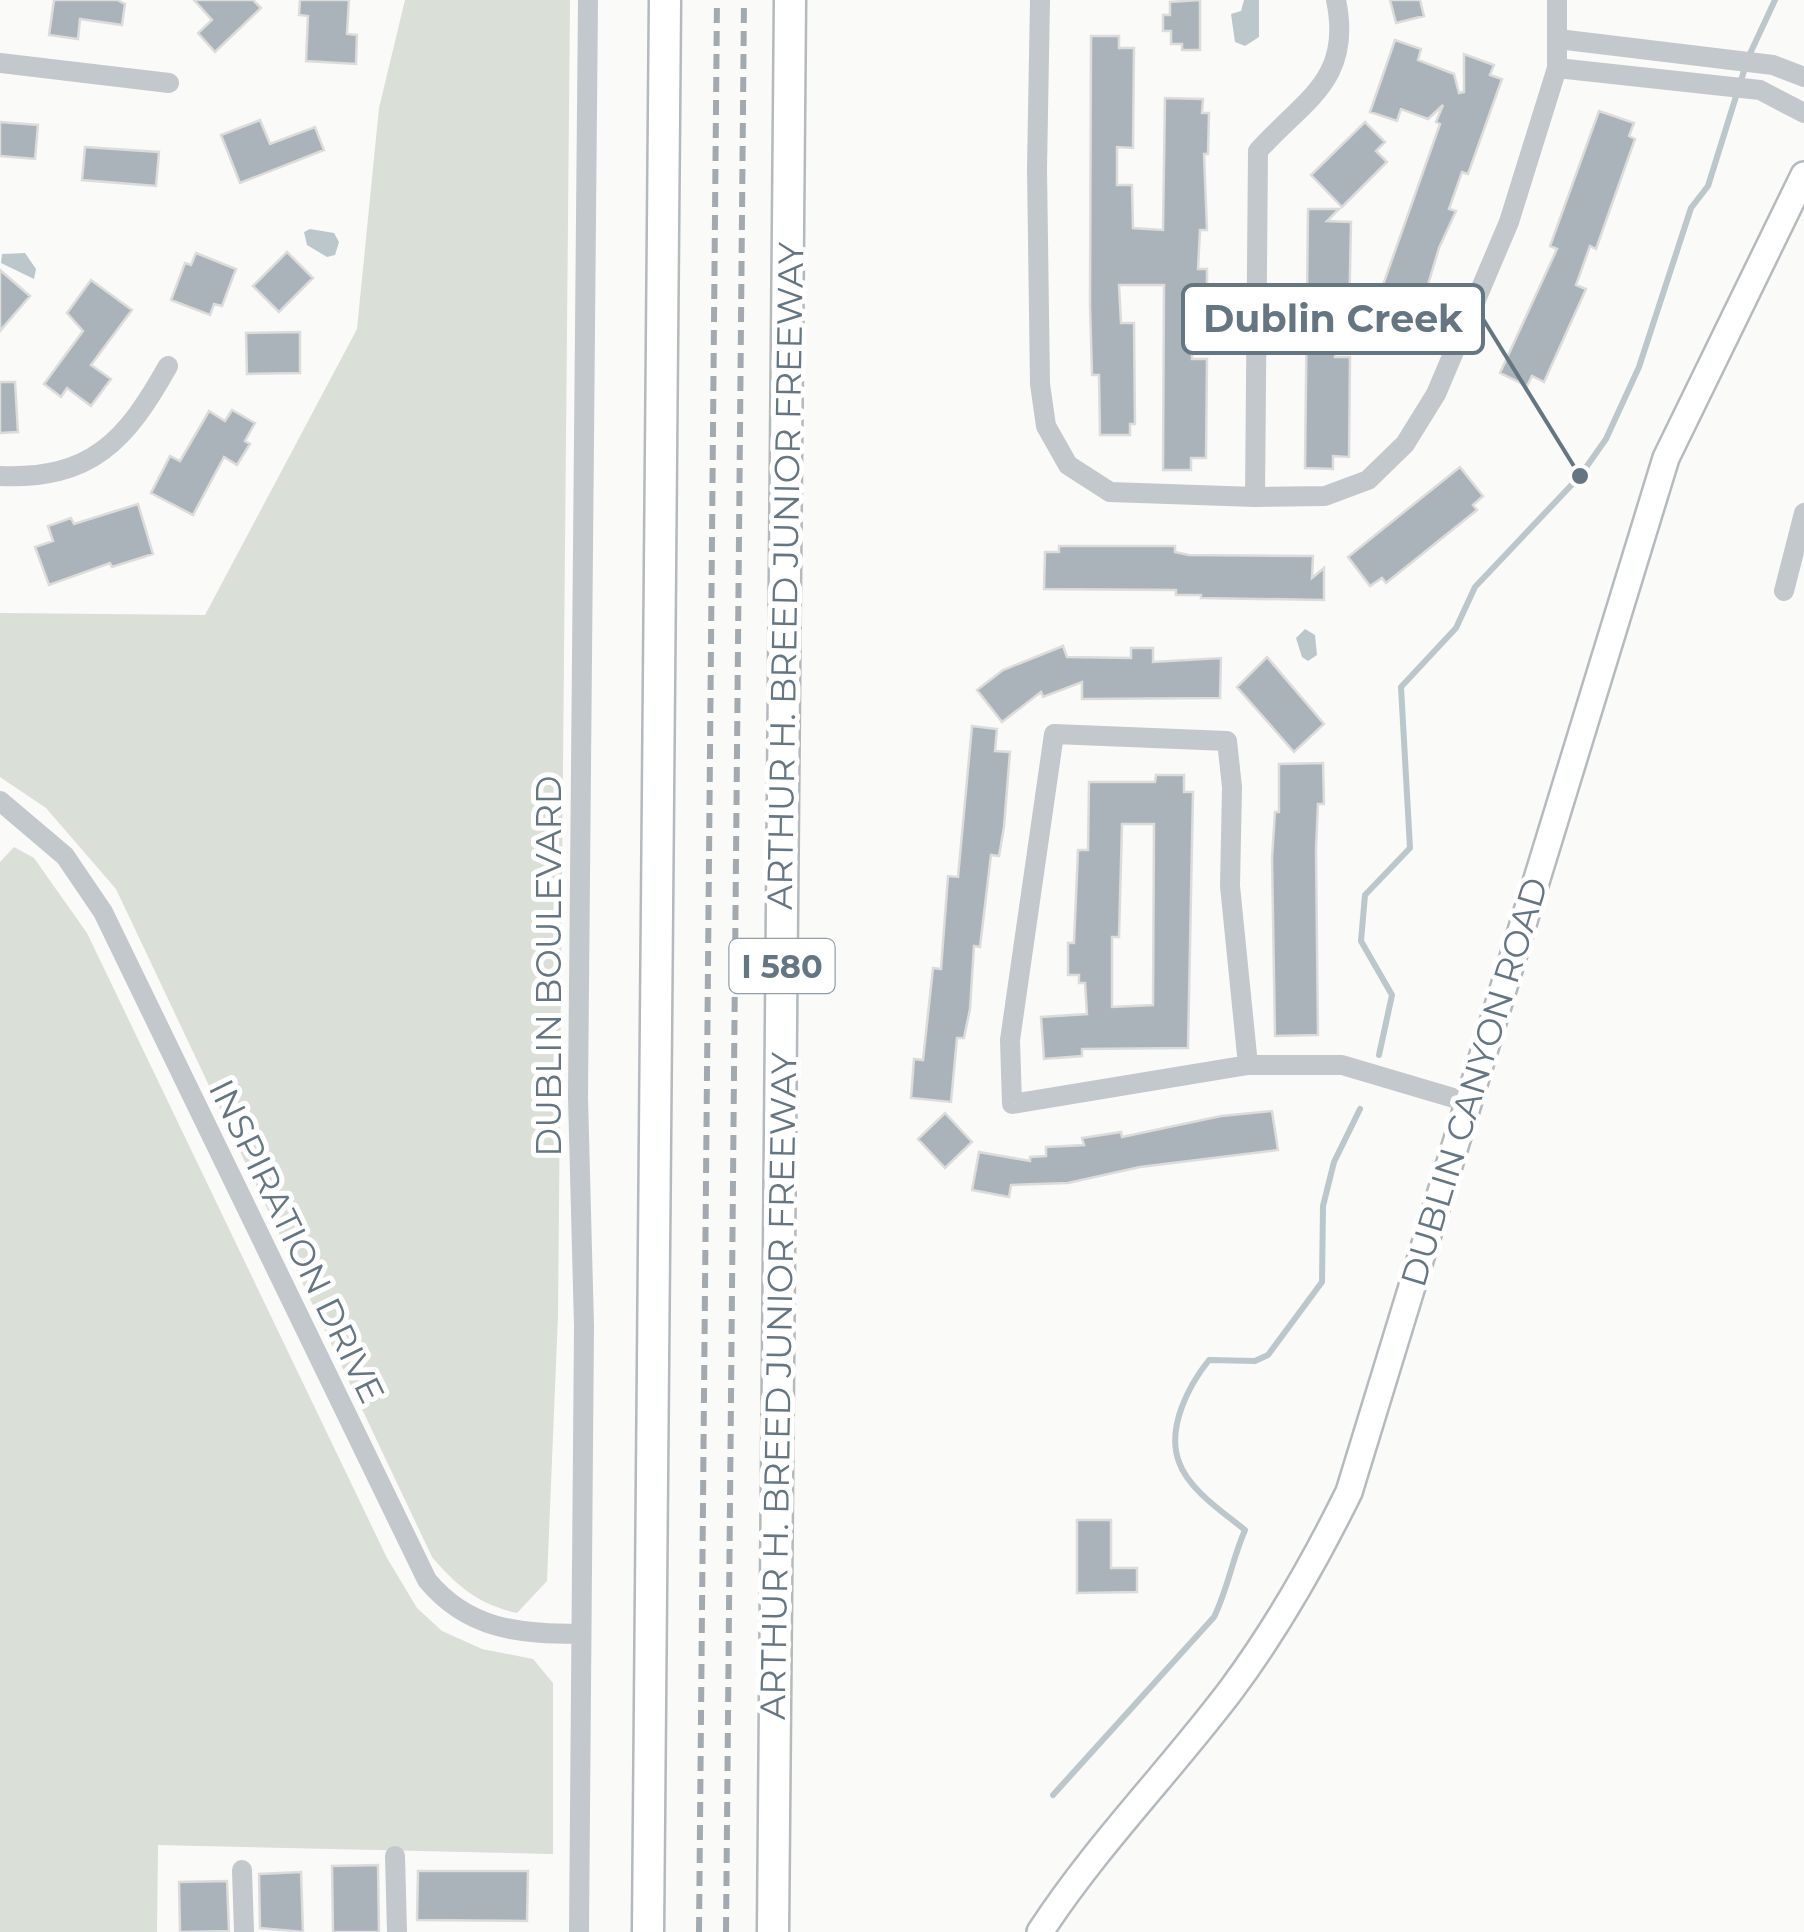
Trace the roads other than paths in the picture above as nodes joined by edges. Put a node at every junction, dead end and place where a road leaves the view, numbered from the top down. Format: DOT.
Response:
graph roads {
  1 [pos="588,0"];
  2 [pos="665,0"];
  3 [pos="790,0"];
  4 [pos="1040,0"];
  5 [pos="1336,0"];
  6 [pos="1557,0"];
  7 [pos="1558,39"];
  8 [pos="0,63"];
  9 [pos="1558,68"];
  10 [pos="1804,76"];
  11 [pos="169,83"];
  12 [pos="1804,113"];
  13 [pos="1804,175"];
  14 [pos="168,366"];
  15 [pos="0,476"];
  16 [pos="1255,497"];
  17 [pos="1804,513"];
  18 [pos="1784,591"];
  19 [pos="2,806"];
  20 [pos="1248,1065"];
  21 [pos="1468,1102"];
  22 [pos="580,1634"];
  23 [pos="395,1856"];
  24 [pos="242,1870"];
  25 [pos="244,1932"];
  26 [pos="397,1932"];
  27 [pos="580,1932"];
  28 [pos="648,1932"];
  29 [pos="772,1932"];
  30 [pos="1040,1932"];
  1 -- 22 [label="street, DUBLIN BOULEVARD"];
  2 -- 28 [label="highway"];
  3 -- 29 [label="highway, ARTHUR H. BREED JUNIOR FREEWAY / I 580"];
  4 -- 16 [label="street"];
  5 -- 16 [label="street"];
  6 -- 7 [label="street"];
  7 -- 9 [label="street"];
  7 -- 10 [label="street"];
  8 -- 11 [label="street"];
  9 -- 12 [label="street"];
  9 -- 16 [label="street"];
  13 -- 21 [label="main road, DUBLIN CANYON ROAD"];
  14 -- 15 [label="street"];
  17 -- 18 [label="street"];
  19 -- 22 [label="street, INSPIRATION DRIVE"];
  20 -- 20 [label="street"];
  20 -- 21 [label="street"];
  21 -- 30 [label="main road, DUBLIN CANYON ROAD"];
  22 -- 27 [label="street, DUBLIN BOULEVARD"];
  23 -- 26 [label="street"];
  24 -- 25 [label="street"];
}
